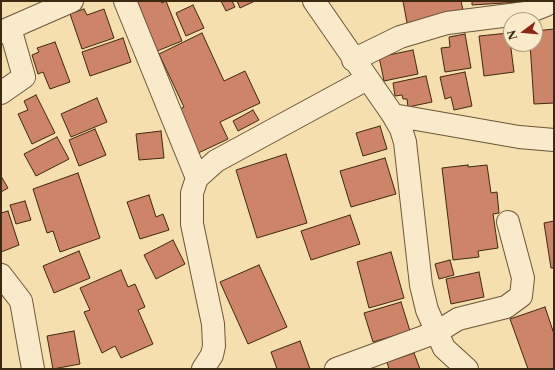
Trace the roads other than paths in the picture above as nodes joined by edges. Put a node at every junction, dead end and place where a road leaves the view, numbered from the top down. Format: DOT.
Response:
graph roads {
  1 [pos="72,1"];
  2 [pos="125,1"];
  3 [pos="314,1"];
  4 [pos="545,1"];
  5 [pos="5,30"];
  6 [pos="353,60"];
  7 [pos="367,80"];
  8 [pos="1,93"];
  9 [pos="393,115"];
  10 [pos="554,140"];
  11 [pos="196,178"];
  12 [pos="508,222"];
  13 [pos="1,275"];
  14 [pos="437,332"];
  15 [pos="211,364"];
  16 [pos="33,369"];
  17 [pos="336,369"];
  18 [pos="467,369"];
  1 -- 5 [label="street"];
  2 -- 11 [label="street"];
  3 -- 6 [label="street"];
  4 -- 6 [label="street"];
  5 -- 8 [label="street"];
  6 -- 7 [label="street"];
  7 -- 9 [label="street"];
  7 -- 11 [label="street"];
  9 -- 10 [label="street"];
  9 -- 14 [label="street"];
  11 -- 15 [label="street"];
  12 -- 14 [label="street"];
  13 -- 16 [label="street"];
  14 -- 17 [label="street"];
  14 -- 18 [label="street"];
}
